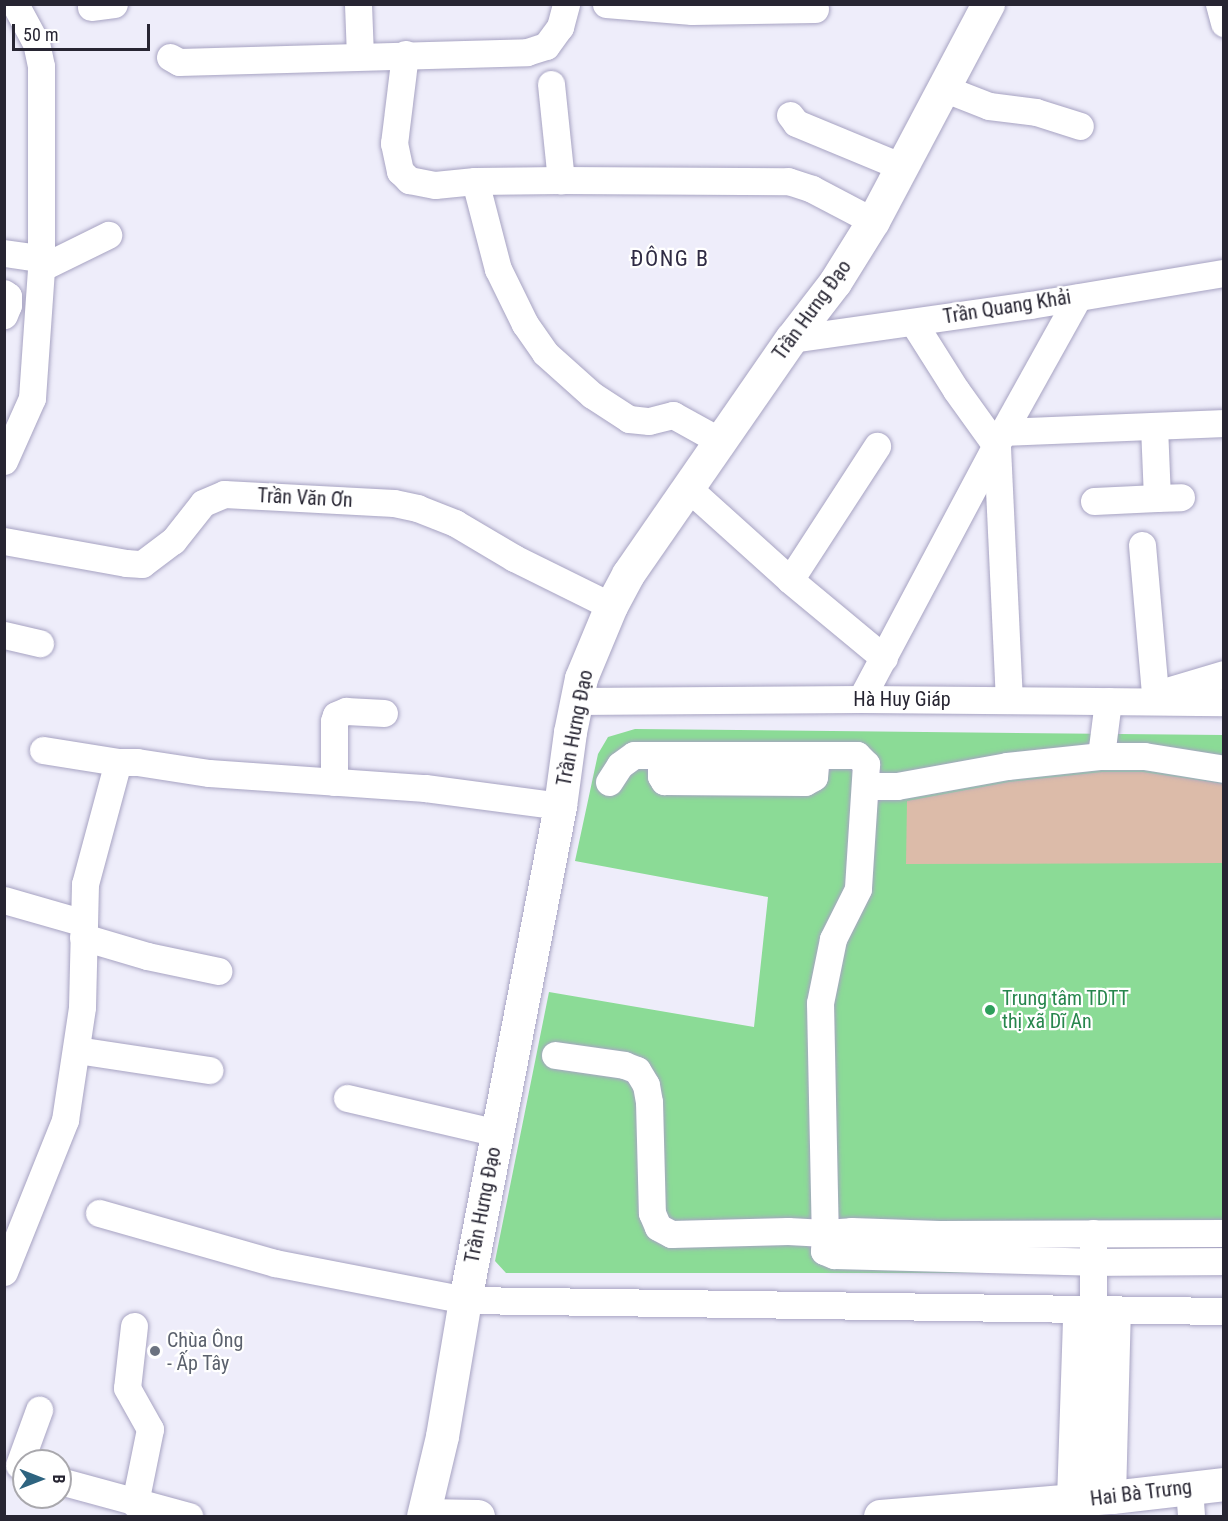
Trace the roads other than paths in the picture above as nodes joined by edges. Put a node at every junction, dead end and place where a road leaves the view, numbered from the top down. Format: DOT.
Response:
graph roads {
  1 [pos="15,4"];
  2 [pos="358,4"];
  3 [pos="566,4"];
  4 [pos="606,4"];
  5 [pos="988,4"];
  6 [pos="1219,4"];
  7 [pos="815,9"];
  8 [pos="1224,23"];
  9 [pos="405,54"];
  10 [pos="360,56"];
  11 [pos="170,57"];
  12 [pos="551,84"];
  13 [pos="943,88"];
  14 [pos="790,115"];
  15 [pos="1080,126"];
  16 [pos="902,167"];
  17 [pos="561,180"];
  18 [pos="475,181"];
  19 [pos="873,221"];
  20 [pos="108,235"];
  21 [pos="4,253"];
  22 [pos="41,263"];
  23 [pos="1224,273"];
  24 [pos="4,293"];
  25 [pos="1078,297"];
  26 [pos="4,315"];
  27 [pos="913,322"];
  28 [pos="791,339"];
  29 [pos="1224,423"];
  30 [pos="1154,426"];
  31 [pos="1000,440"];
  32 [pos="720,441"];
  33 [pos="877,446"];
  34 [pos="4,461"];
  35 [pos="688,488"];
  36 [pos="1094,501"];
  37 [pos="4,542"];
  38 [pos="1142,545"];
  39 [pos="790,580"];
  40 [pos="611,606"];
  41 [pos="4,635"];
  42 [pos="40,644"];
  43 [pos="884,658"];
  44 [pos="1224,674"];
  45 [pos="1147,698"];
  46 [pos="861,699"];
  47 [pos="1009,700"];
  48 [pos="576,701"];
  49 [pos="1108,701"];
  50 [pos="1224,702"];
  51 [pos="384,713"];
  52 [pos="43,750"];
  53 [pos="1101,756"];
  54 [pos="118,762"];
  55 [pos="1224,769"];
  56 [pos="334,782"];
  57 [pos="609,782"];
  58 [pos="865,786"];
  59 [pos="560,806"];
  60 [pos="4,900"];
  61 [pos="84,930"];
  62 [pos="218,971"];
  63 [pos="77,1050"];
  64 [pos="555,1054"];
  65 [pos="209,1070"];
  66 [pos="347,1098"];
  67 [pos="497,1133"];
  68 [pos="99,1213"];
  69 [pos="16,1214"];
  70 [pos="825,1233"];
  71 [pos="1093,1233"];
  72 [pos="1224,1233"];
  73 [pos="1224,1261"];
  74 [pos="1093,1262"];
  75 [pos="4,1272"];
  76 [pos="465,1300"];
  77 [pos="1096,1310"];
  78 [pos="1224,1311"];
  79 [pos="134,1326"];
  80 [pos="39,1410"];
  81 [pos="22,1449"];
  82 [pos="1224,1484"];
  83 [pos="72,1485"];
  84 [pos="1092,1499"];
  85 [pos="1190,1502"];
  86 [pos="135,1503"];
  87 [pos="189,1516"];
  88 [pos="423,1516"];
  89 [pos="478,1516"];
  90 [pos="880,1516"];
  1 -- 22 [label="street"];
  2 -- 10 [label="street"];
  3 -- 9 [label="street"];
  4 -- 7 [label="street"];
  5 -- 13 [label="main road, Trần Hưng Đạo"];
  6 -- 8 [label="street"];
  9 -- 10 [label="street"];
  9 -- 18 [label="street"];
  10 -- 11 [label="street"];
  12 -- 17 [label="street"];
  13 -- 15 [label="street"];
  13 -- 16 [label="main road, Trần Hưng Đạo"];
  14 -- 16 [label="street"];
  16 -- 19 [label="main road, Trần Hưng Đạo"];
  17 -- 18 [label="street"];
  17 -- 19 [label="street"];
  18 -- 32 [label="street"];
  19 -- 28 [label="main road, Trần Hưng Đạo"];
  20 -- 22 [label="street"];
  21 -- 22 [label="street"];
  22 -- 34 [label="street"];
  23 -- 25 [label="street, Trần Quang Khải"];
  24 -- 26 [label="street"];
  25 -- 27 [label="street, Trần Quang Khải"];
  25 -- 31 [label="street"];
  27 -- 28 [label="street, Trần Quang Khải"];
  27 -- 31 [label="street"];
  28 -- 32 [label="main road, Trần Hưng Đạo"];
  29 -- 30 [label="street"];
  30 -- 31 [label="street"];
  30 -- 36 [label="street"];
  31 -- 43 [label="street"];
  31 -- 47 [label="street"];
  32 -- 35 [label="main road, Trần Hưng Đạo"];
  33 -- 39 [label="street"];
  35 -- 39 [label="street"];
  35 -- 40 [label="main road, Trần Hưng Đạo"];
  37 -- 40 [label="street, Trần Văn Ơn"];
  38 -- 45 [label="street"];
  39 -- 43 [label="street"];
  40 -- 48 [label="main road, Trần Hưng Đạo"];
  41 -- 42 [label="street"];
  43 -- 46 [label="street"];
  44 -- 45 [label="street, Hà Huy Giáp"];
  45 -- 49 [label="street, Hà Huy Giáp"];
  45 -- 50 [label="street"];
  46 -- 47 [label="street, Hà Huy Giáp"];
  46 -- 48 [label="street, Hà Huy Giáp"];
  47 -- 49 [label="street, Hà Huy Giáp"];
  48 -- 59 [label="main road, Trần Hưng Đạo"];
  49 -- 53 [label="street"];
  51 -- 56 [label="street"];
  52 -- 54 [label="street"];
  53 -- 55 [label="street"];
  53 -- 58 [label="street"];
  54 -- 56 [label="street"];
  54 -- 61 [label="street"];
  56 -- 59 [label="street"];
  57 -- 58 [label="street"];
  58 -- 70 [label="street"];
  59 -- 67 [label="main road, Trần Hưng Đạo"];
  60 -- 61 [label="street"];
  61 -- 62 [label="street"];
  61 -- 63 [label="street"];
  63 -- 65 [label="street"];
  63 -- 69 [label="street"];
  64 -- 70 [label="street"];
  66 -- 67 [label="street"];
  67 -- 76 [label="main road, Trần Hưng Đạo"];
  68 -- 76 [label="street"];
  69 -- 75 [label="street"];
  70 -- 71 [label="street"];
  70 -- 74 [label="street"];
  71 -- 72 [label="street"];
  71 -- 74 [label="street"];
  73 -- 74 [label="street"];
  74 -- 77 [label="street"];
  76 -- 77 [label="street"];
  76 -- 88 [label="main road, Trần Hưng Đạo"];
  77 -- 78 [label="street"];
  77 -- 84 [label="street"];
  77 -- 84 [label="street"];
  79 -- 86 [label="street"];
  80 -- 81 [label="street"];
  82 -- 85 [label="main road, Hai Bà Trưng"];
  83 -- 86 [label="street"];
  84 -- 85 [label="main road, Hai Bà Trưng"];
  84 -- 90 [label="main road, Hai Bà Trưng"];
  86 -- 87 [label="street"];
  88 -- 89 [label="main road"];
}
